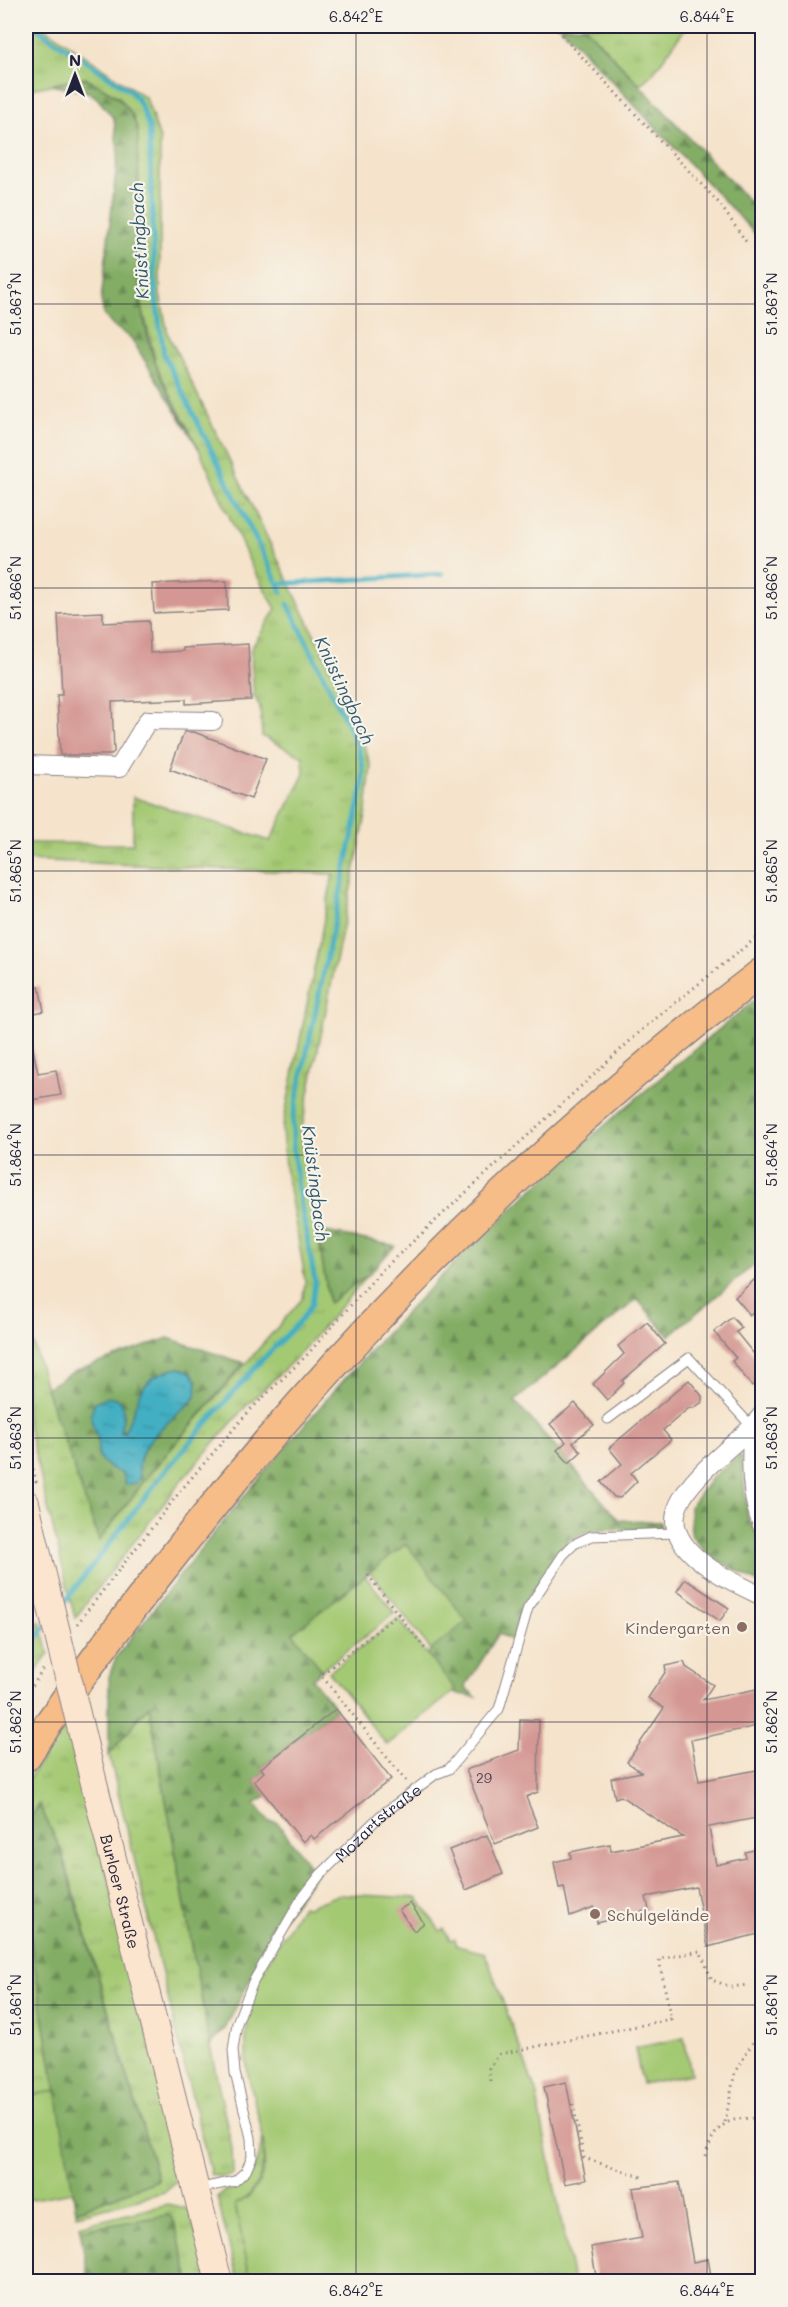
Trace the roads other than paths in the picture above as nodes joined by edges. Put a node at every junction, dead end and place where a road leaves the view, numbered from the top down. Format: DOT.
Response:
graph roads {
  1 [pos="213,721"];
  2 [pos="26,765"];
  3 [pos="762,972"];
  4 [pos="608,1419"];
  5 [pos="757,1421"];
  6 [pos="32,1498"];
  7 [pos="762,1524"];
  8 [pos="676,1533"];
  9 [pos="762,1596"];
  10 [pos="26,1757"];
  11 [pos="196,2189"];
  12 [pos="219,2282"];
  1 -- 2 [label="street"];
  3 -- 10 [label="main road"];
  4 -- 5 [label="lane"];
  5 -- 7 [label="street"];
  5 -- 8 [label="street"];
  6 -- 11 [label="main road, Burloer Straße, bridge"];
  8 -- 9 [label="street"];
  8 -- 11 [label="lane, Mozartstraße"];
  11 -- 12 [label="main road, Burloer Straße"];
}
